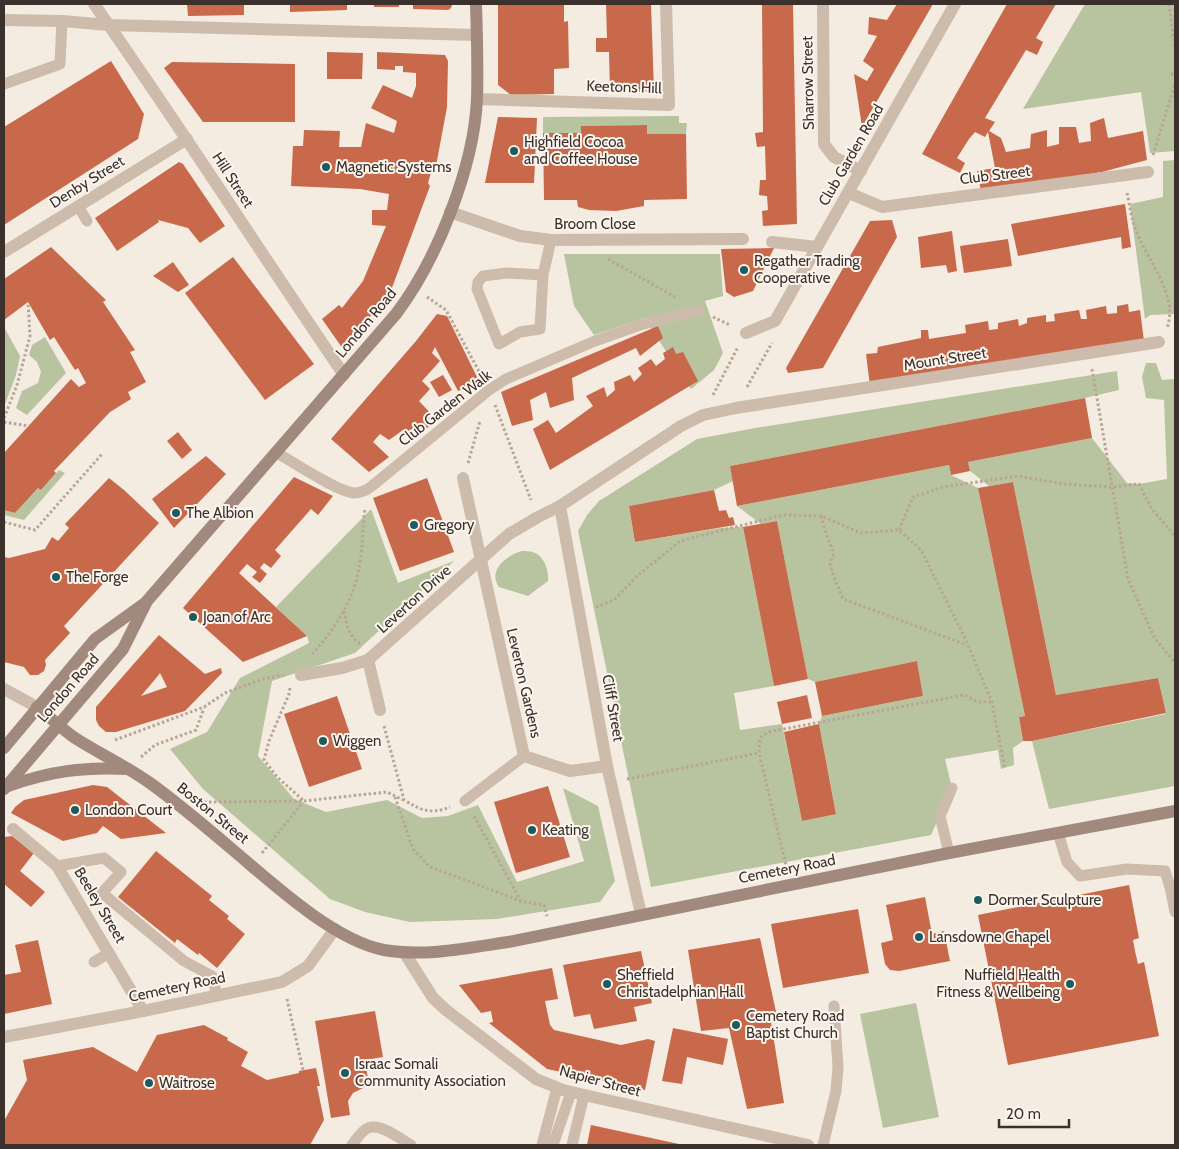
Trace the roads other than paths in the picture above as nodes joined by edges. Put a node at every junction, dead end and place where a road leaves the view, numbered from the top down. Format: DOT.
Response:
graph roads {
  1 [pos="94,4"];
  2 [pos="476,4"];
  3 [pos="666,4"];
  4 [pos="823,4"];
  5 [pos="954,4"];
  6 [pos="4,20"];
  7 [pos="62,21"];
  8 [pos="109,25"];
  9 [pos="477,35"];
  10 [pos="4,84"];
  11 [pos="477,100"];
  12 [pos="187,139"];
  13 [pos="861,171"];
  14 [pos="1148,172"];
  15 [pos="849,193"];
  16 [pos="78,206"];
  17 [pos="450,212"];
  18 [pos="88,221"];
  19 [pos="743,239"];
  20 [pos="551,240"];
  21 [pos="772,242"];
  22 [pos="817,247"];
  23 [pos="4,252"];
  24 [pos="543,275"];
  25 [pos="699,310"];
  26 [pos="746,333"];
  27 [pos="1159,342"];
  28 [pos="344,375"];
  29 [pos="277,453"];
  30 [pos="463,478"];
  31 [pos="560,506"];
  32 [pos="480,562"];
  33 [pos="147,601"];
  34 [pos="372,657"];
  35 [pos="296,675"];
  36 [pos="4,689"];
  37 [pos="37,707"];
  38 [pos="380,710"];
  39 [pos="59,724"];
  40 [pos="4,748"];
  41 [pos="524,756"];
  42 [pos="606,766"];
  43 [pos="129,769"];
  44 [pos="5,788"];
  45 [pos="952,788"];
  46 [pos="465,801"];
  47 [pos="1175,811"];
  48 [pos="12,829"];
  49 [pos="1058,833"];
  50 [pos="949,853"];
  51 [pos="58,866"];
  52 [pos="1175,912"];
  53 [pos="641,914"];
  54 [pos="335,930"];
  55 [pos="404,952"];
  56 [pos="109,953"];
  57 [pos="94,962"];
  58 [pos="217,996"];
  59 [pos="834,1006"];
  60 [pos="143,1011"];
  61 [pos="4,1037"];
  62 [pos="557,1088"];
  63 [pos="571,1092"];
  64 [pos="584,1095"];
  65 [pos="785,1143"];
  66 [pos="352,1145"];
  67 [pos="411,1145"];
  68 [pos="542,1145"];
  69 [pos="553,1145"];
  70 [pos="572,1145"];
  71 [pos="808,1145"];
  72 [pos="823,1145"];
  1 -- 8 [label="street, Hill Street"];
  2 -- 9 [label="main road, London Road"];
  3 -- 11 [label="street, Keetons Hill"];
  4 -- 13 [label="street, Sharrow Street"];
  5 -- 13 [label="street, Club Garden Road"];
  6 -- 7 [label="street"];
  7 -- 8 [label="street"];
  7 -- 10 [label="lane"];
  8 -- 9 [label="street"];
  8 -- 12 [label="street, Hill Street"];
  9 -- 11 [label="main road, London Road"];
  11 -- 17 [label="main road, London Road"];
  12 -- 16 [label="street, Denby Street"];
  12 -- 28 [label="street, Hill Street"];
  13 -- 15 [label="street, Club Garden Road"];
  14 -- 15 [label="street, Club Street"];
  15 -- 22 [label="street, Club Garden Road"];
  16 -- 18 [label="lane"];
  16 -- 23 [label="street, Denby Street"];
  17 -- 20 [label="street, Broom Close"];
  17 -- 28 [label="main road, London Road"];
  19 -- 20 [label="street, Broom Close"];
  20 -- 24 [label="lane"];
  21 -- 22 [label="street"];
  22 -- 26 [label="street, Club Garden Road"];
  24 -- 24 [label="lane"];
  25 -- 29 [label="lane, Club Garden Walk"];
  27 -- 31 [label="street, Mount Street"];
  28 -- 29 [label="main road, London Road"];
  29 -- 33 [label="main road, London Road"];
  30 -- 32 [label="street, Leverton Gardens"];
  31 -- 32 [label="street"];
  31 -- 42 [label="street, Cliff Street"];
  32 -- 34 [label="street, Leverton Drive"];
  32 -- 41 [label="street, Leverton Gardens"];
  33 -- 37 [label="main road, London Road"];
  33 -- 39 [label="main road, London Road"];
  34 -- 35 [label="street, Leverton Drive"];
  34 -- 38 [label="street"];
  36 -- 37 [label="street, Boston Street"];
  37 -- 39 [label="main road, Boston Street"];
  37 -- 40 [label="main road, London Road"];
  39 -- 43 [label="main road, Boston Street"];
  39 -- 44 [label="main road, London Road"];
  41 -- 42 [label="street, Leverton Gardens"];
  41 -- 46 [label="lane"];
  42 -- 53 [label="street, Cliff Street"];
  43 -- 44 [label="main road"];
  43 -- 54 [label="main road, Boston Street"];
  45 -- 50 [label="lane"];
  47 -- 49 [label="main road, Cemetery Road"];
  48 -- 51 [label="street, Beeley Street"];
  49 -- 50 [label="main road, Cemetery Road"];
  49 -- 52 [label="lane"];
  50 -- 53 [label="main road, Cemetery Road"];
  51 -- 56 [label="street, Beeley Street"];
  51 -- 58 [label="lane"];
  53 -- 55 [label="main road, Cemetery Road"];
  54 -- 55 [label="main road, Boston Street"];
  54 -- 58 [label="street, Cemetery Road"];
  55 -- 62 [label="street, Napier Street"];
  56 -- 57 [label="lane"];
  56 -- 60 [label="street, Beeley Street"];
  58 -- 60 [label="street, Cemetery Road"];
  59 -- 72 [label="lane"];
  60 -- 61 [label="street, Cemetery Road"];
  62 -- 63 [label="street, Napier Street"];
  62 -- 68 [label="lane"];
  63 -- 64 [label="street, Napier Street"];
  63 -- 69 [label="lane"];
  64 -- 65 [label="street, Napier Street"];
  64 -- 70 [label="lane"];
  65 -- 71 [label="street, Napier Street"];
  66 -- 67 [label="lane"];
}
